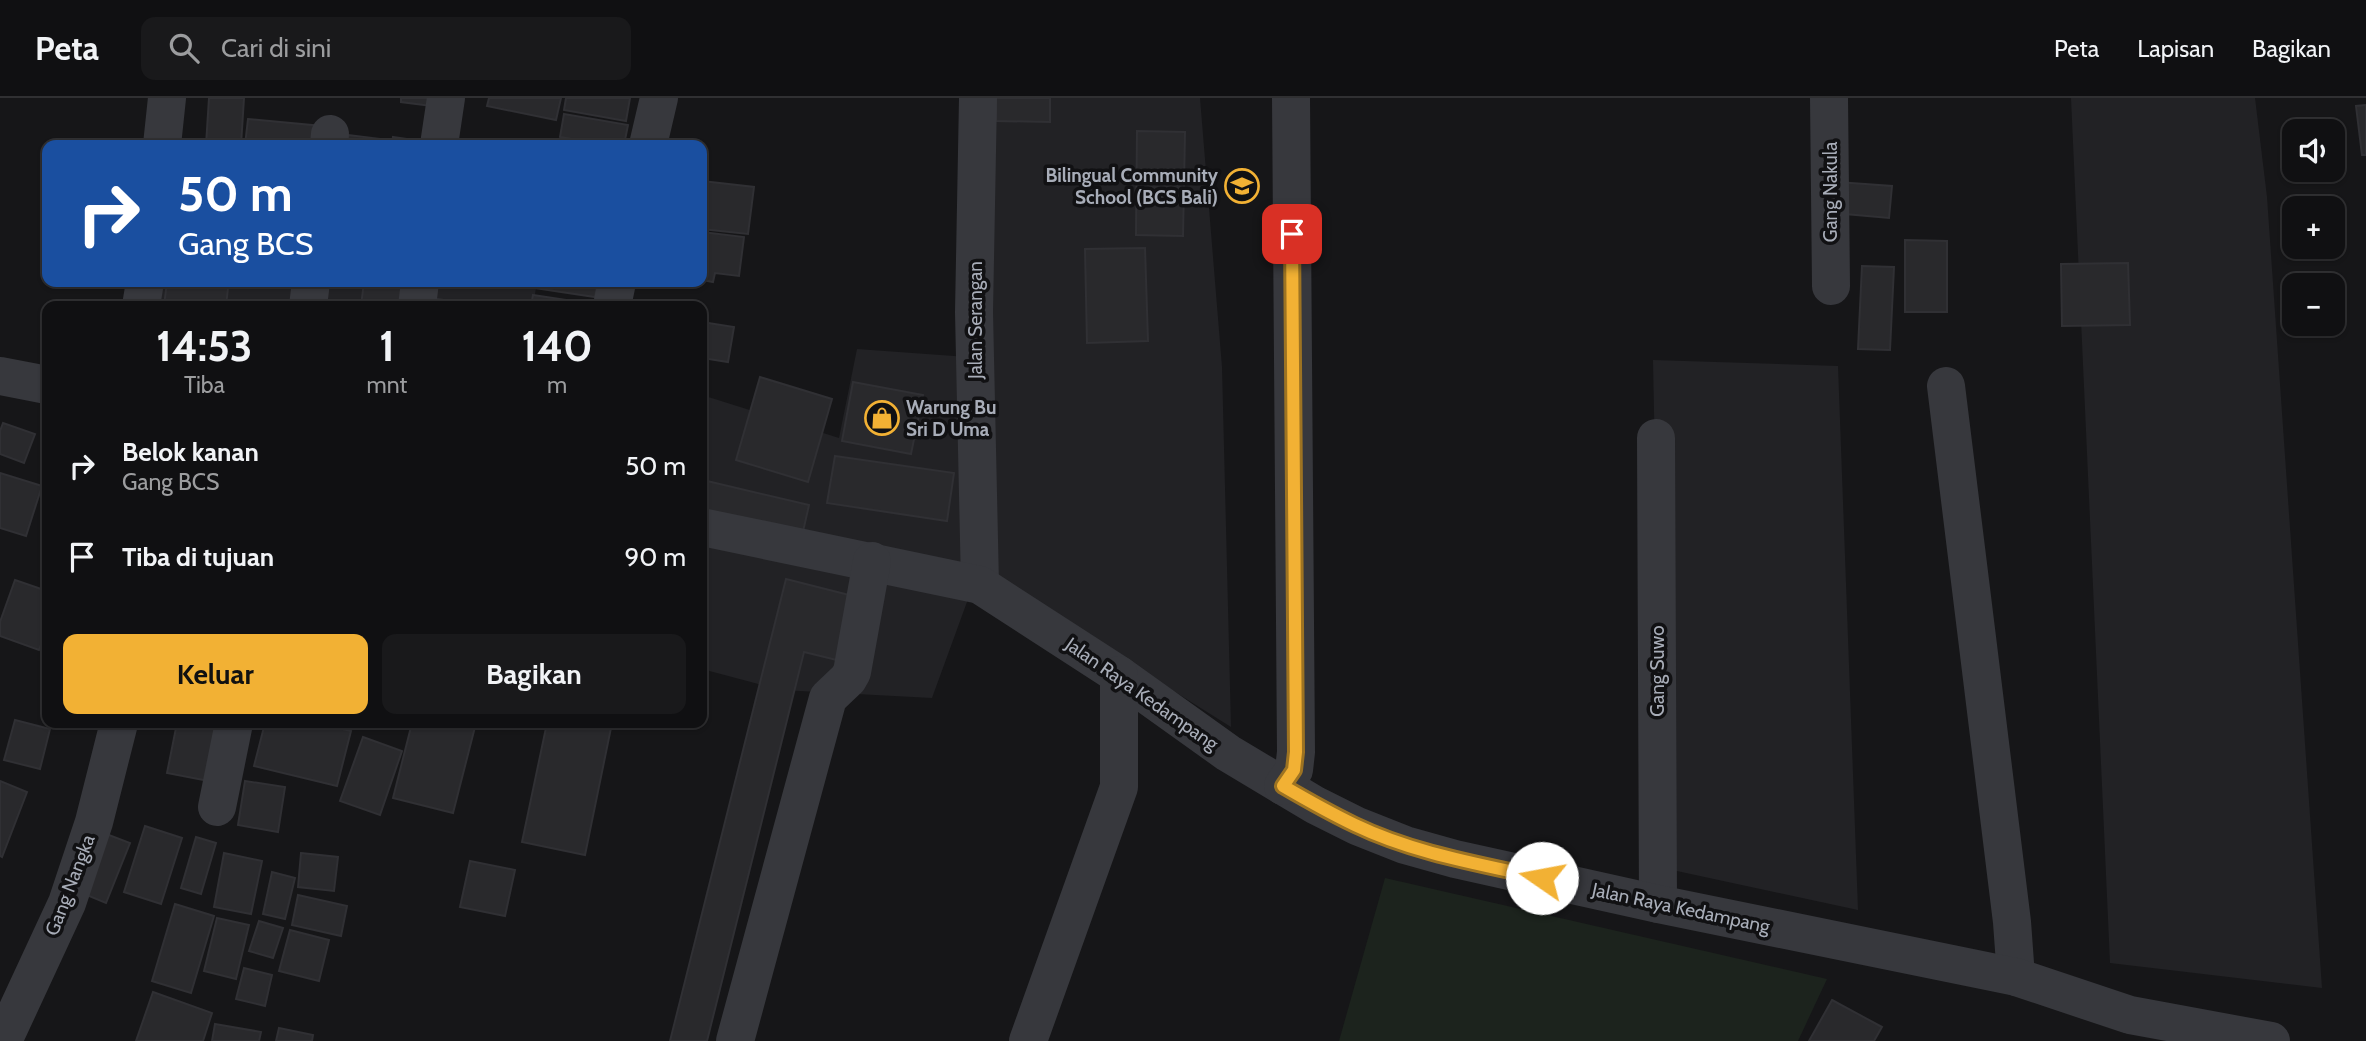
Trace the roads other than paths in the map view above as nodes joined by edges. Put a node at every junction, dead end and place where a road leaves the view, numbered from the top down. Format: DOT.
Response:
graph roads {
  1 [pos="167,98"];
  2 [pos="446,98"];
  3 [pos="659,98"];
  4 [pos="978,98"];
  5 [pos="1291,98"];
  6 [pos="1829,98"];
  7 [pos="163,140"];
  8 [pos="440,140"];
  9 [pos="649,140"];
  10 [pos="1831,286"];
  11 [pos="0,376"];
  12 [pos="42,384"];
  13 [pos="1946,386"];
  14 [pos="1656,438"];
  15 [pos="707,528"];
  16 [pos="872,561"];
  17 [pos="980,585"];
  18 [pos="1119,676"];
  19 [pos="118,728"];
  20 [pos="233,728"];
  21 [pos="1283,786"];
  22 [pos="217,807"];
  23 [pos="1658,904"];
  24 [pos="2016,977"];
  25 [pos="2122,1028"];
  26 [pos="3,1041"];
  27 [pos="735,1041"];
  28 [pos="1028,1041"];
  29 [pos="2272,1041"];
  1 -- 7 [label="street"];
  2 -- 8 [label="street"];
  3 -- 9 [label="street"];
  4 -- 17 [label="street, Jalan Serangan"];
  5 -- 21 [label="street"];
  6 -- 10 [label="street, Gang Nakula"];
  11 -- 12 [label="street"];
  13 -- 24 [label="street"];
  14 -- 23 [label="street, Gang Suwo"];
  15 -- 16 [label="street, Jalan Raya Kedampang"];
  16 -- 17 [label="street, Jalan Raya Kedampang"];
  16 -- 27 [label="street"];
  17 -- 18 [label="street, Jalan Raya Kedampang"];
  18 -- 21 [label="street, Jalan Raya Kedampang"];
  18 -- 28 [label="street"];
  19 -- 26 [label="street, Gang Nangka"];
  20 -- 22 [label="street"];
  21 -- 23 [label="street, Jalan Raya Kedampang"];
  23 -- 24 [label="street, Jalan Raya Kedampang"];
  24 -- 25 [label="street, Jalan Raya Kedampang"];
  25 -- 29 [label="street, Jalan Raya Kedampang"];
}
